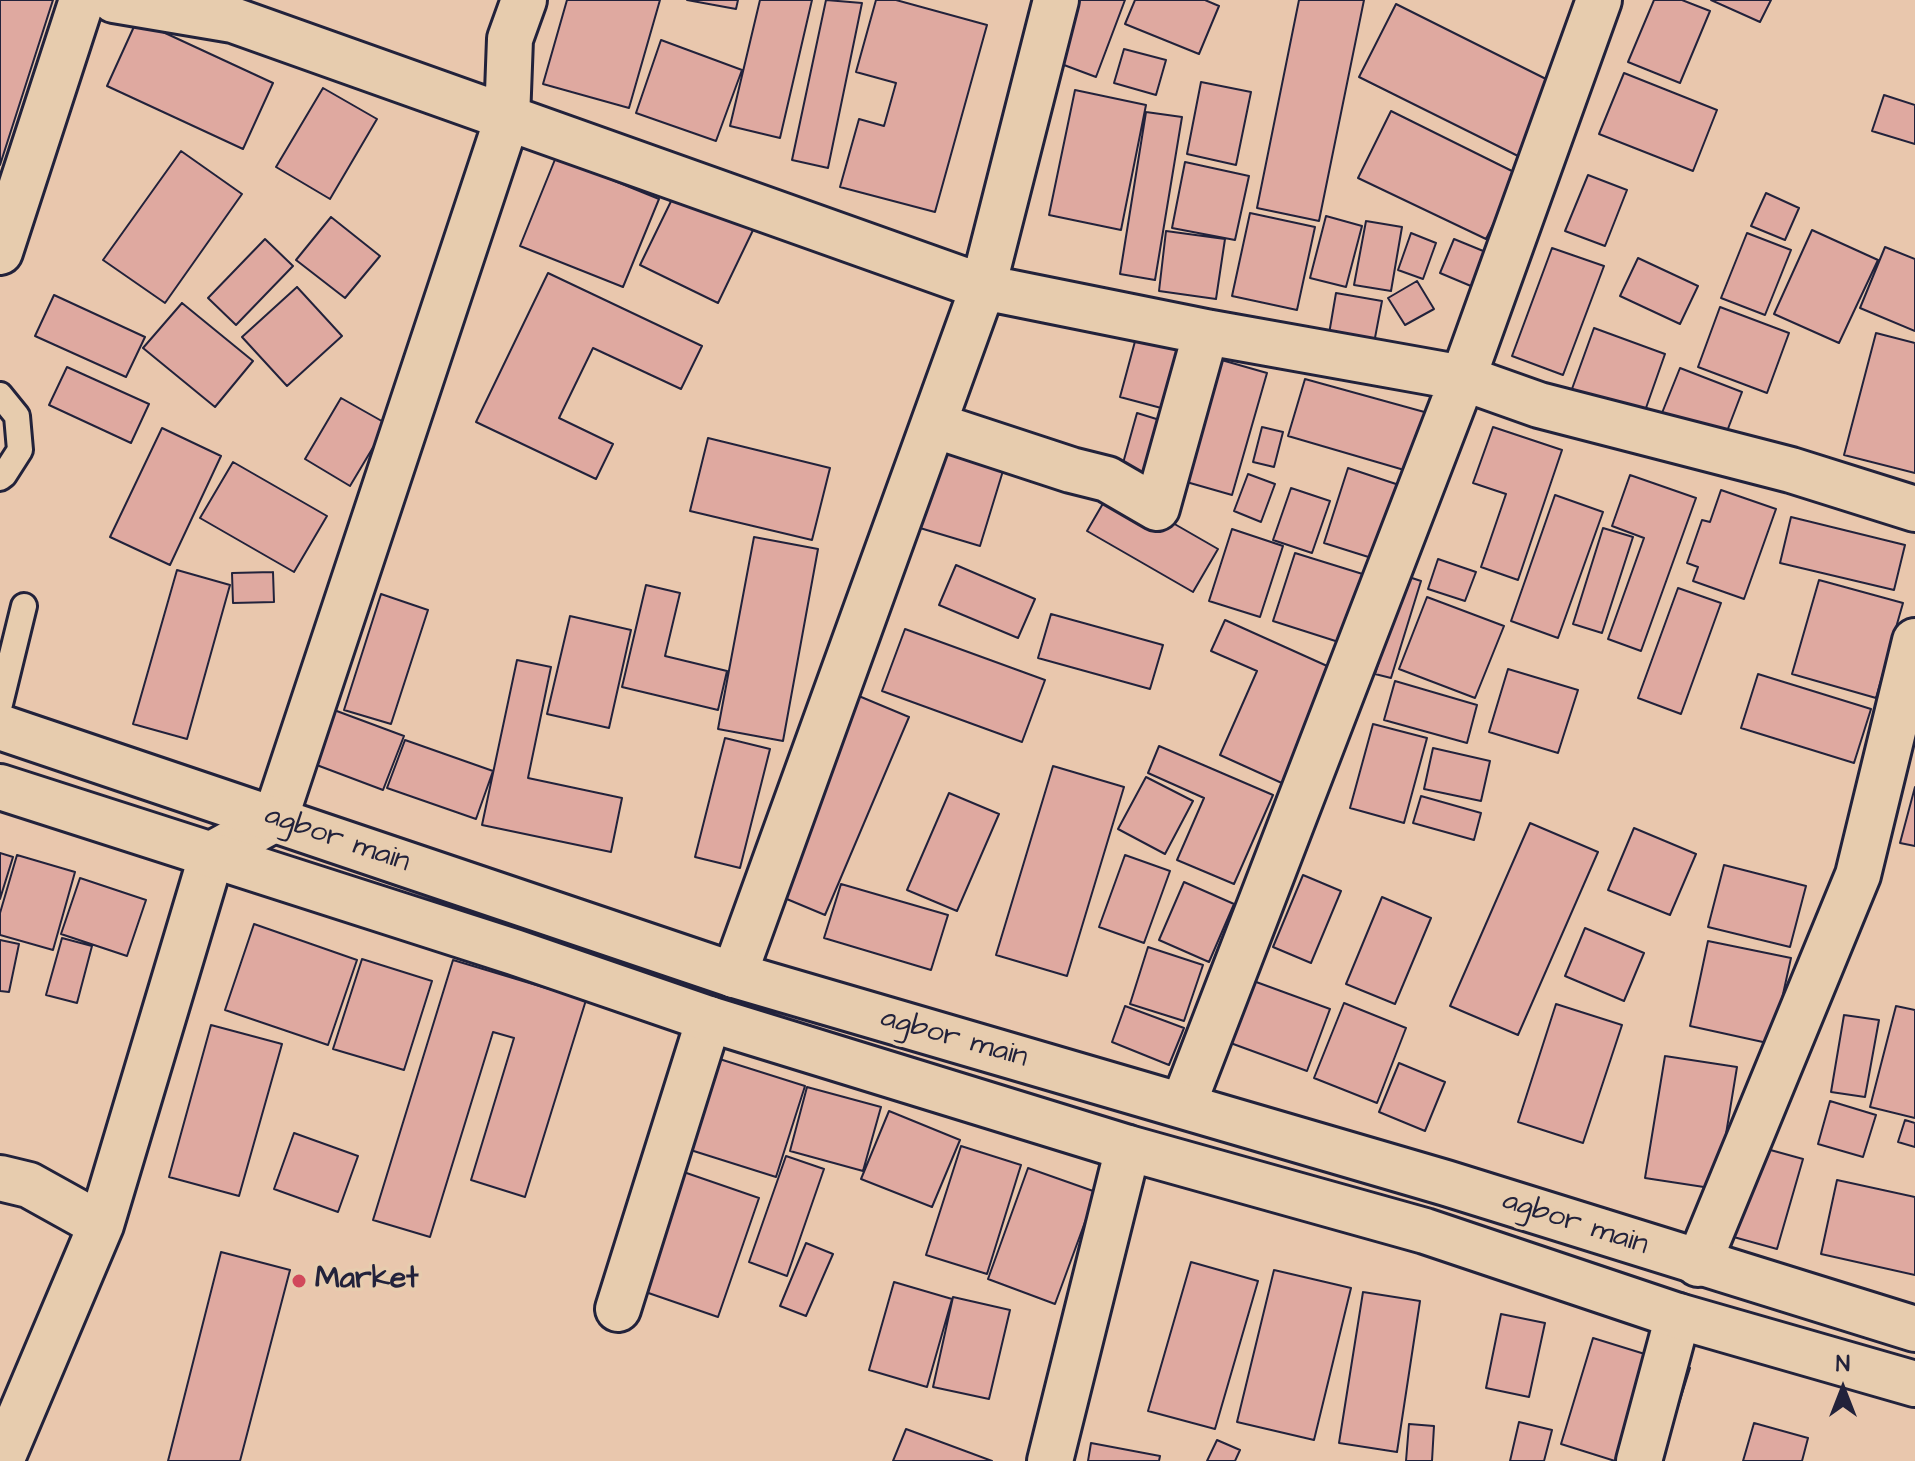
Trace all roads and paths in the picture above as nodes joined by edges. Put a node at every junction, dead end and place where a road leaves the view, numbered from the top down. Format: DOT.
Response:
graph roads {
  1 [pos="82,0"];
  2 [pos="114,0"];
  3 [pos="524,0"];
  4 [pos="1056,0"];
  5 [pos="1599,0"];
  6 [pos="507,119"];
  7 [pos="0,252"];
  8 [pos="983,287"];
  9 [pos="1206,332"];
  10 [pos="1463,378"];
  11 [pos="0,395"];
  12 [pos="934,425"];
  13 [pos="0,478"];
  14 [pos="1915,509"];
  15 [pos="24,606"];
  16 [pos="1915,641"];
  17 [pos="0,704"];
  18 [pos="0,727"];
  19 [pos="0,787"];
  20 [pos="275,819"];
  21 [pos="212,854"];
  22 [pos="734,975"];
  23 [pos="709,1019"];
  24 [pos="1183,1105"];
  25 [pos="1128,1148"];
  26 [pos="0,1178"];
  27 [pos="1446,1183"];
  28 [pos="101,1225"];
  29 [pos="1425,1231"];
  30 [pos="1698,1264"];
  31 [pos="618,1309"];
  32 [pos="1678,1316"];
  33 [pos="1915,1329"];
  34 [pos="1915,1384"];
  35 [pos="1,1461"];
  36 [pos="1050,1461"];
  37 [pos="1639,1461"];
  1 -- 7 [label="street"];
  2 -- 6 [label="street"];
  3 -- 6 [label="street"];
  4 -- 8 [label="street"];
  5 -- 10 [label="street"];
  6 -- 8 [label="street"];
  6 -- 20 [label="street"];
  8 -- 9 [label="street"];
  8 -- 12 [label="street"];
  9 -- 10 [label="street"];
  9 -- 12 [label="street"];
  10 -- 14 [label="street"];
  10 -- 24 [label="street"];
  11 -- 13 [label="lane"];
  12 -- 22 [label="street"];
  15 -- 17 [label="lane"];
  16 -- 30 [label="street"];
  18 -- 20 [label="street, agbor main"];
  19 -- 21 [label="street, agbor main"];
  20 -- 21 [label="street"];
  20 -- 22 [label="street, agbor main"];
  21 -- 23 [label="street, agbor main"];
  21 -- 28 [label="street"];
  22 -- 24 [label="street, agbor main"];
  23 -- 25 [label="street, agbor main"];
  23 -- 31 [label="street"];
  24 -- 27 [label="street, agbor main"];
  25 -- 29 [label="street, agbor main"];
  25 -- 36 [label="street"];
  26 -- 28 [label="street"];
  27 -- 29 [label="street"];
  27 -- 30 [label="street, agbor main"];
  28 -- 35 [label="street"];
  29 -- 32 [label="street, agbor main"];
  30 -- 33 [label="street, agbor main"];
  32 -- 34 [label="street, agbor main"];
  32 -- 37 [label="street"];
}
